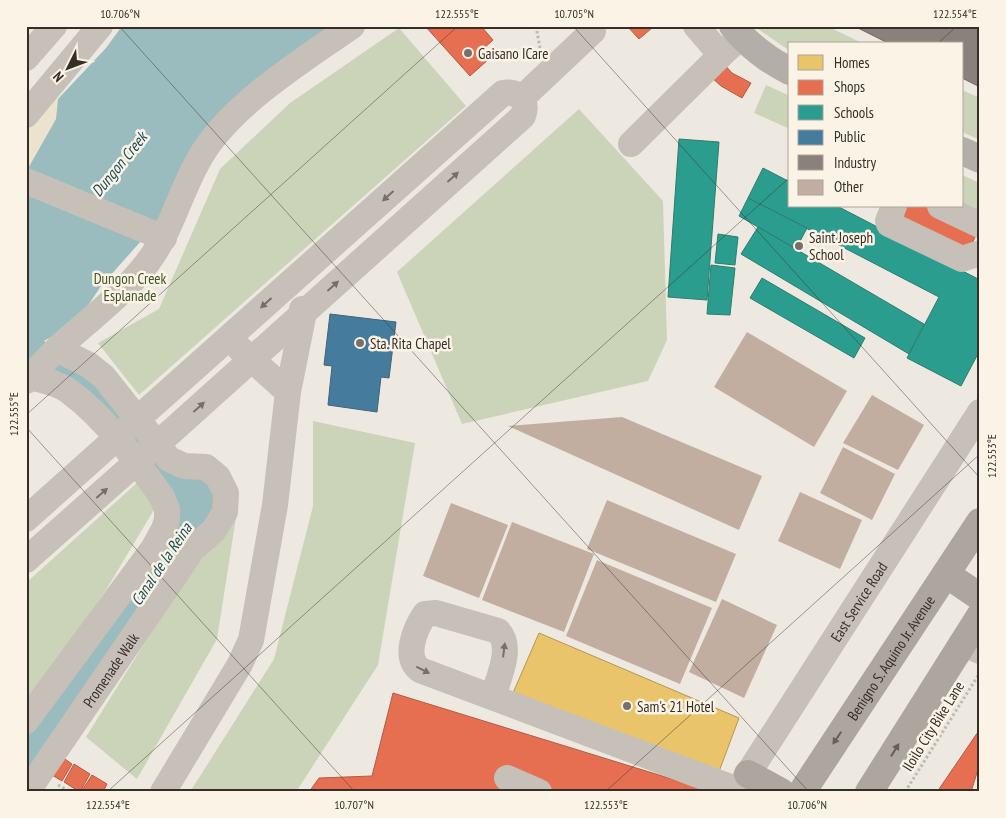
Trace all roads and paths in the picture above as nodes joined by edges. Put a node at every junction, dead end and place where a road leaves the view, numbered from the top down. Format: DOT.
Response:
graph roads {
  1 [pos="54,26"];
  2 [pos="100,26"];
  3 [pos="352,26"];
  4 [pos="696,26"];
  5 [pos="593,31"];
  6 [pos="737,31"];
  7 [pos="721,55"];
  8 [pos="26,58"];
  9 [pos="788,69"];
  10 [pos="522,98"];
  11 [pos="26,115"];
  12 [pos="630,144"];
  13 [pos="964,152"];
  14 [pos="980,159"];
  15 [pos="26,181"];
  16 [pos="893,208"];
  17 [pos="944,208"];
  18 [pos="980,225"];
  19 [pos="164,238"];
  20 [pos="980,253"];
  21 [pos="285,286"];
  22 [pos="304,312"];
  23 [pos="228,337"];
  24 [pos="61,351"];
  25 [pos="251,360"];
  26 [pos="32,379"];
  27 [pos="288,392"];
  28 [pos="980,412"];
  29 [pos="54,494"];
  30 [pos="74,517"];
  31 [pos="26,519"];
  32 [pos="980,522"];
  33 [pos="26,560"];
  34 [pos="946,574"];
  35 [pos="980,597"];
  36 [pos="980,616"];
  37 [pos="971,647"];
  38 [pos="980,672"];
  39 [pos="492,697"];
  40 [pos="26,721"];
  41 [pos="507,778"];
  42 [pos="741,785"];
  43 [pos="30,789"];
  44 [pos="163,792"];
  45 [pos="539,792"];
  46 [pos="781,792"];
  47 [pos="802,792"];
  48 [pos="869,792"];
  49 [pos="905,792"];
  1 -- 8 [label="street"];
  2 -- 11 [label="street"];
  3 -- 19 [label="street"];
  4 -- 7 [label="street"];
  5 -- 10 [label="street"];
  6 -- 7 [label="street"];
  6 -- 9 [label="main road"];
  7 -- 12 [label="street"];
  10 -- 21 [label="street, one-way"];
  22 -- 10 [label="street, one-way"];
  13 -- 14 [label="main road"];
  15 -- 19 [label="street"];
  16 -- 20 [label="street"];
  17 -- 18 [label="street"];
  19 -- 24 [label="street"];
  21 -- 22 [label="street"];
  21 -- 23 [label="street, one-way"];
  22 -- 25 [label="street"];
  22 -- 27 [label="street"];
  23 -- 25 [label="street"];
  23 -- 29 [label="street, bridge"];
  24 -- 26 [label="street"];
  24 -- 43 [label="street, Promenade Walk"];
  25 -- 27 [label="street"];
  30 -- 25 [label="street, one-way, bridge"];
  26 -- 40 [label="street"];
  27 -- 44 [label="street"];
  28 -- 42 [label="street, East Service Road"];
  29 -- 30 [label="street"];
  29 -- 31 [label="street"];
  30 -- 33 [label="street"];
  32 -- 34 [label="highway, Benigno S. Aquino Jr. Avenue"];
  34 -- 35 [label="highway"];
  34 -- 47 [label="highway, Benigno S. Aquino Jr. Avenue, one-way"];
  36 -- 37 [label="highway"];
  48 -- 37 [label="highway, one-way"];
  38 -- 49 [label="path, Iloilo City Bike Lane"];
  39 -- 42 [label="street"];
  41 -- 45 [label="street"];
  42 -- 46 [label="highway"];
}
